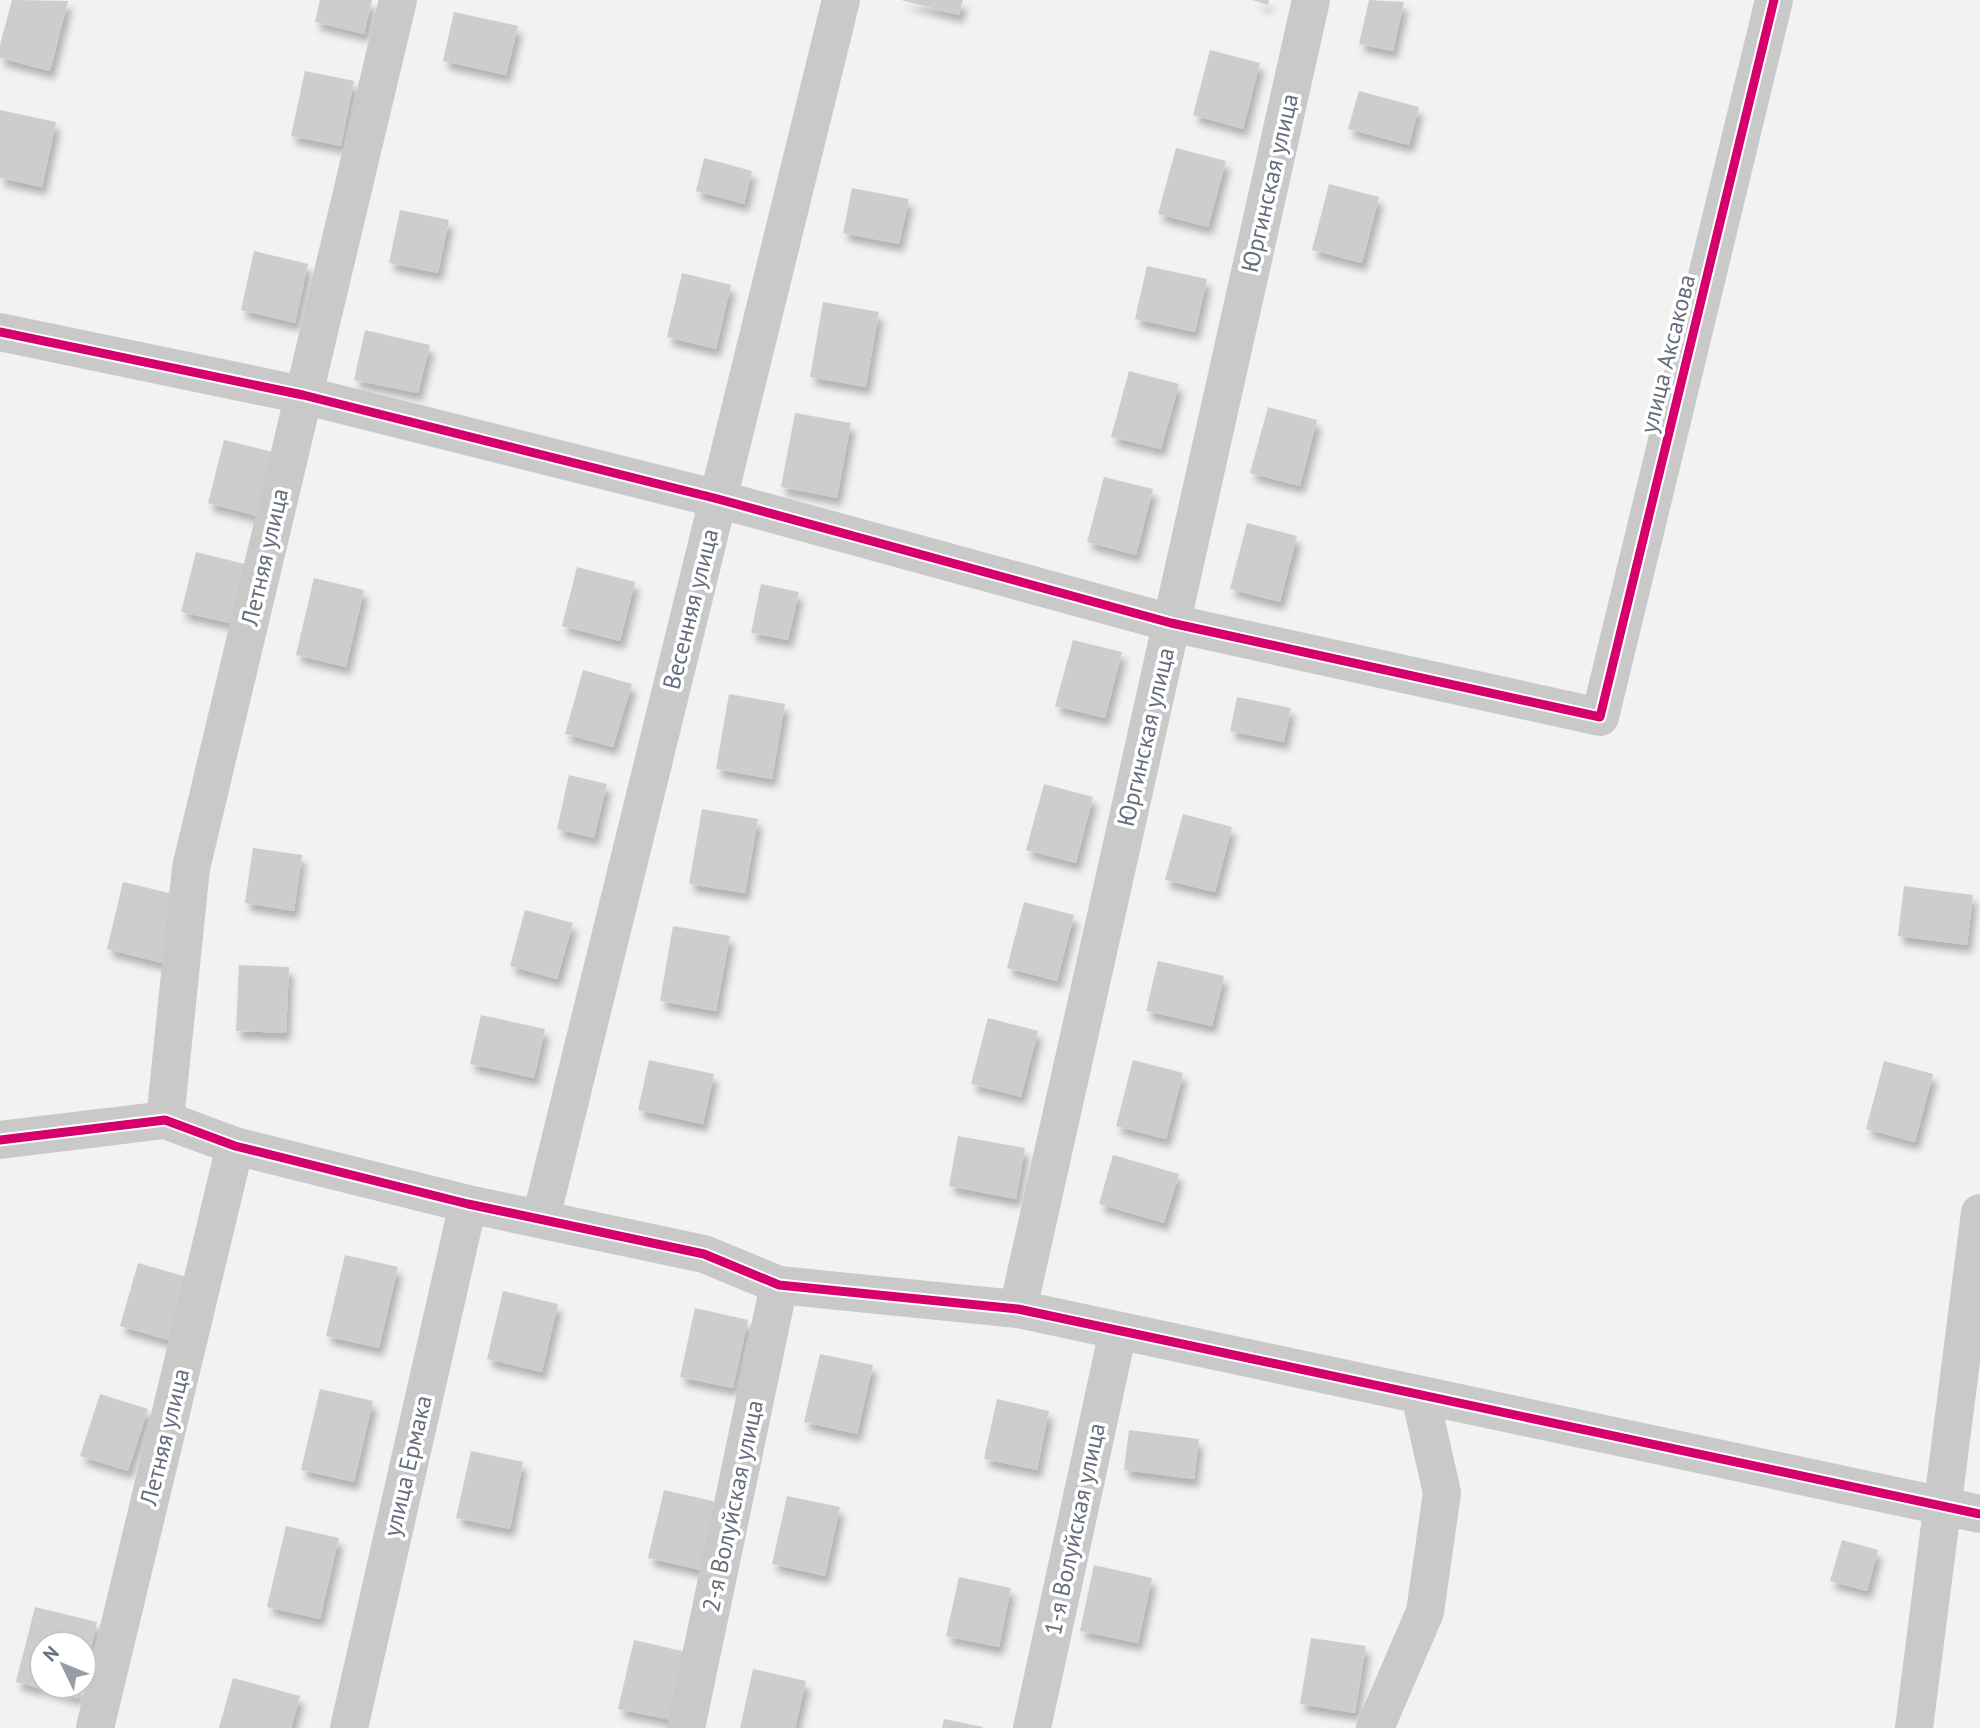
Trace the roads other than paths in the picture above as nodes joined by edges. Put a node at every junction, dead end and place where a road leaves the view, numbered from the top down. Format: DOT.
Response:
graph roads {
  1 [pos="398,0"];
  2 [pos="841,0"];
  3 [pos="1311,0"];
  4 [pos="1774,0"];
  5 [pos="0,332"];
  6 [pos="303,395"];
  7 [pos="718,499"];
  8 [pos="1171,623"];
  9 [pos="165,1120"];
  10 [pos="0,1140"];
  11 [pos="235,1146"];
  12 [pos="468,1204"];
  13 [pos="1980,1213"];
  14 [pos="541,1218"];
  15 [pos="779,1284"];
  16 [pos="1018,1309"];
  17 [pos="1118,1331"];
  18 [pos="1420,1395"];
  19 [pos="1942,1506"];
  20 [pos="1980,1514"];
  21 [pos="95,1728"];
  22 [pos="349,1728"];
  23 [pos="686,1728"];
  24 [pos="1032,1728"];
  25 [pos="1376,1728"];
  26 [pos="1914,1728"];
  1 -- 6 [label="street, Летняя улица"];
  2 -- 7 [label="street, Весенняя улица"];
  3 -- 8 [label="street, Юргинская улица"];
  4 -- 8 [label="street, улица Аксакова"];
  5 -- 6 [label="street"];
  6 -- 7 [label="street"];
  6 -- 9 [label="street, Летняя улица"];
  7 -- 8 [label="street"];
  7 -- 14 [label="street, Весенняя улица"];
  8 -- 16 [label="street, Юргинская улица"];
  9 -- 10 [label="street"];
  9 -- 11 [label="street"];
  11 -- 12 [label="street"];
  11 -- 21 [label="street, Летняя улица"];
  12 -- 14 [label="street"];
  12 -- 22 [label="street, улица Ермака"];
  13 -- 19 [label="street"];
  14 -- 15 [label="street"];
  15 -- 16 [label="street"];
  15 -- 23 [label="street, 2-я Волуйская улица"];
  16 -- 17 [label="street"];
  17 -- 18 [label="street"];
  17 -- 24 [label="street, 1-я Волуйская улица"];
  18 -- 19 [label="street"];
  18 -- 25 [label="street"];
  19 -- 20 [label="street"];
  19 -- 26 [label="street"];
}
